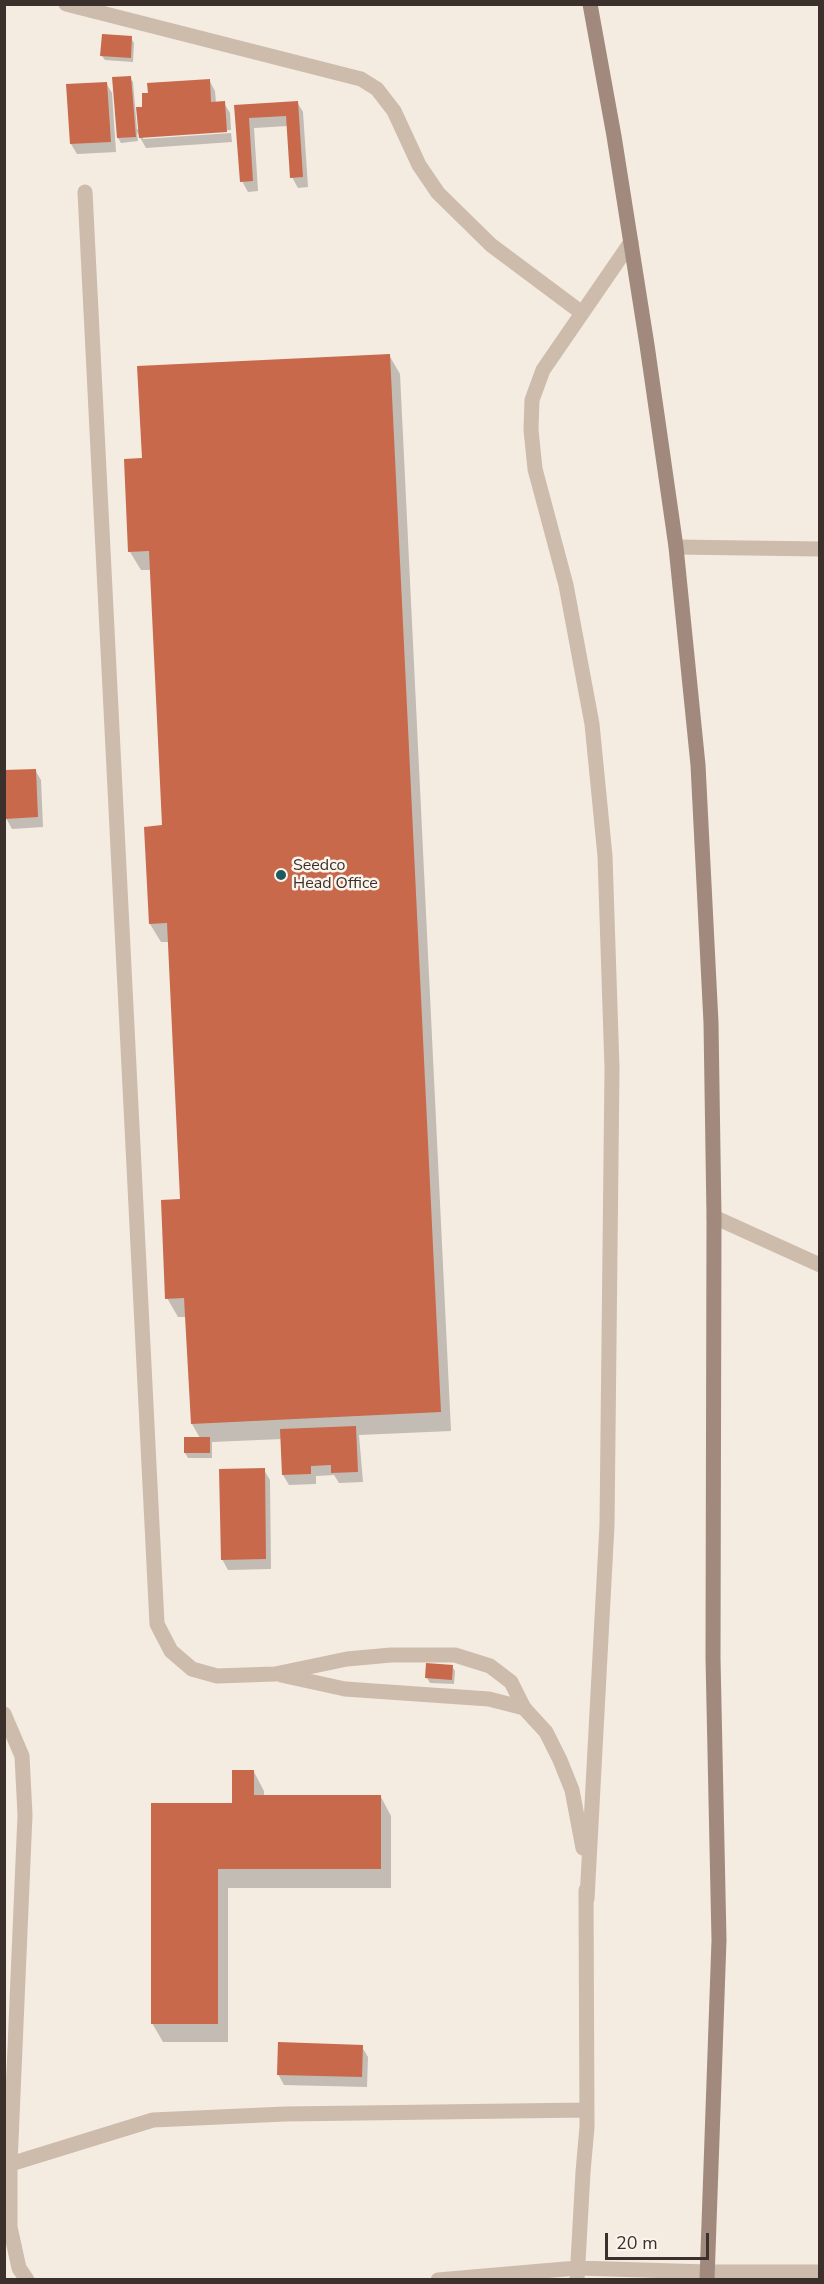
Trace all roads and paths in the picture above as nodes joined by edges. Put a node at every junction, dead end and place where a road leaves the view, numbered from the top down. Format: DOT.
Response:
graph roads {
  1 [pos="66,4"];
  2 [pos="590,4"];
  3 [pos="85,192"];
  4 [pos="631,242"];
  5 [pos="582,313"];
  6 [pos="676,547"];
  7 [pos="819,549"];
  8 [pos="714,1217"];
  9 [pos="819,1265"];
  10 [pos="275,1674"];
  11 [pos="524,1708"];
  12 [pos="4,1714"];
  13 [pos="587,1899"];
  14 [pos="587,2110"];
  15 [pos="8,2165"];
  16 [pos="819,2272"];
  17 [pos="577,2274"];
  18 [pos="707,2276"];
  19 [pos="27,2280"];
  20 [pos="438,2280"];
  1 -- 5 [label="street"];
  2 -- 4 [label="main road"];
  3 -- 10 [label="street"];
  4 -- 5 [label="street"];
  4 -- 6 [label="main road"];
  5 -- 13 [label="street"];
  6 -- 7 [label="street"];
  6 -- 8 [label="main road"];
  8 -- 9 [label="street"];
  8 -- 18 [label="main road"];
  10 -- 11 [label="street"];
  10 -- 11 [label="street"];
  11 -- 13 [label="street"];
  12 -- 15 [label="street"];
  13 -- 14 [label="street"];
  14 -- 15 [label="street"];
  14 -- 17 [label="street"];
  15 -- 19 [label="street"];
  16 -- 18 [label="street"];
  17 -- 18 [label="street"];
  17 -- 20 [label="street"];
}
